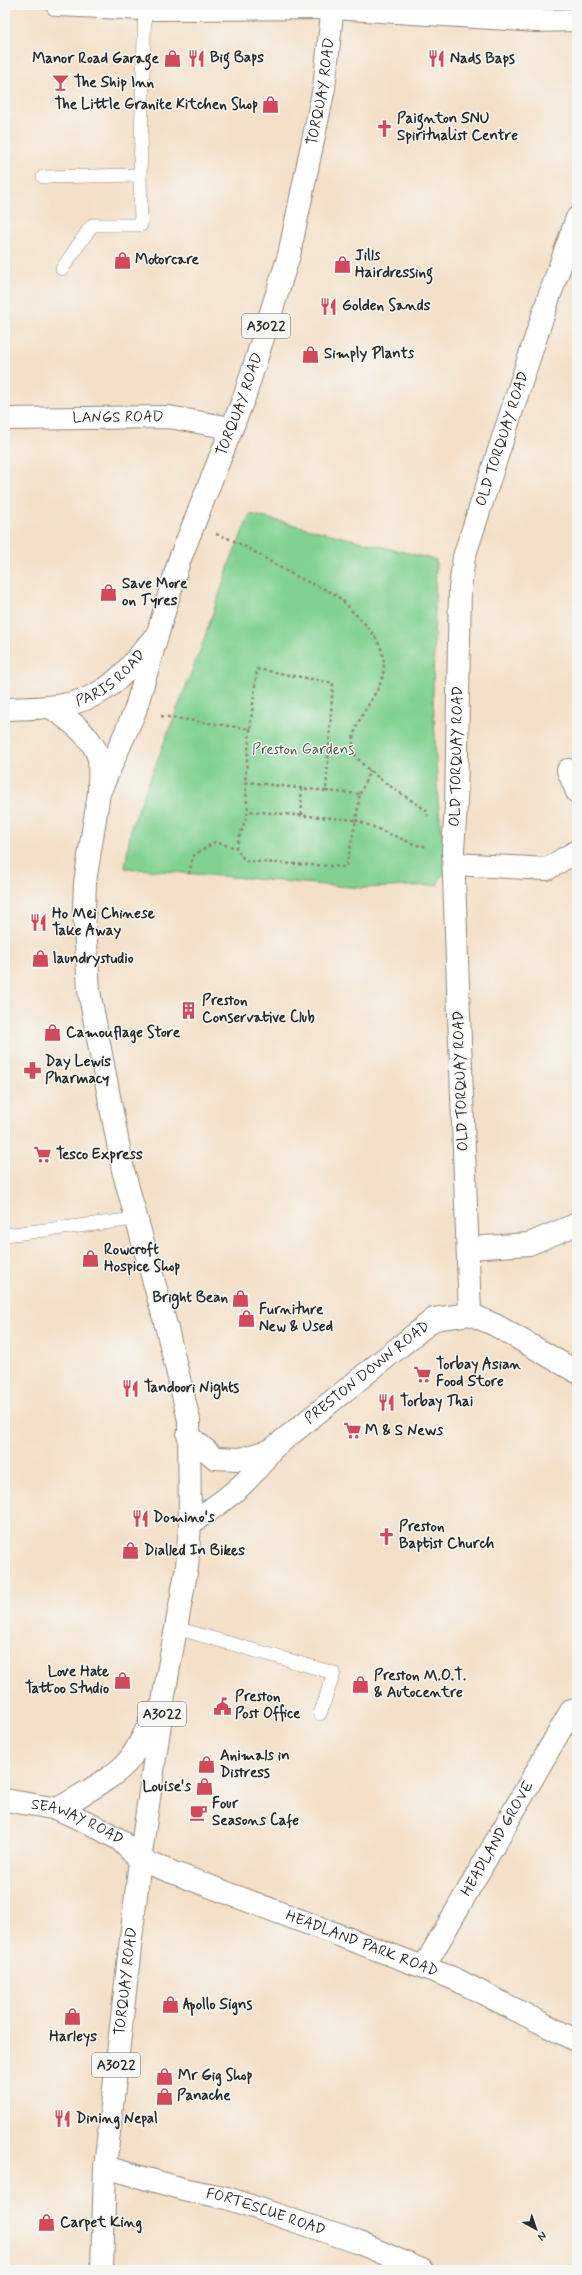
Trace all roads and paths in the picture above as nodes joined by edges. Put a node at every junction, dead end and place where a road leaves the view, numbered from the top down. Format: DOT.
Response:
graph roads {
  1 [pos="57,5"];
  2 [pos="333,6"];
  3 [pos="145,7"];
  4 [pos="528,13"];
  5 [pos="577,20"];
  6 [pos="140,175"];
  7 [pos="44,177"];
  8 [pos="577,218"];
  9 [pos="62,269"];
  10 [pos="5,419"];
  11 [pos="231,428"];
  12 [pos="191,527"];
  13 [pos="158,633"];
  14 [pos="52,708"];
  15 [pos="5,709"];
  16 [pos="135,711"];
  17 [pos="250,729"];
  18 [pos="370,770"];
  19 [pos="568,770"];
  20 [pos="245,782"];
  21 [pos="301,788"];
  22 [pos="326,791"];
  23 [pos="577,792"];
  24 [pos="99,793"];
  25 [pos="360,794"];
  26 [pos="248,811"];
  27 [pos="302,816"];
  28 [pos="356,820"];
  29 [pos="431,823"];
  30 [pos="236,848"];
  31 [pos="577,851"];
  32 [pos="454,857"];
  33 [pos="189,874"];
  34 [pos="136,1219"];
  35 [pos="577,1224"];
  36 [pos="5,1235"];
  37 [pos="468,1248"];
  38 [pos="470,1314"];
  39 [pos="577,1372"];
  40 [pos="188,1435"];
  41 [pos="271,1450"];
  42 [pos="190,1524"];
  43 [pos="176,1628"];
  44 [pos="166,1689"];
  45 [pos="570,1711"];
  46 [pos="320,1714"];
  47 [pos="7,1804"];
  48 [pos="58,1810"];
  49 [pos="140,1860"];
  50 [pos="424,1967"];
  51 [pos="577,2041"];
  52 [pos="105,2167"];
  53 [pos="102,2270"];
  54 [pos="422,2270"];
  1 -- 3 [label="street"];
  2 -- 3 [label="street"];
  2 -- 4 [label="street"];
  2 -- 11 [label="street, TORQUAY ROAD / A3022"];
  3 -- 6 [label="lane"];
  4 -- 5 [label="street"];
  6 -- 7 [label="lane"];
  6 -- 9 [label="lane"];
  8 -- 32 [label="street, OLD TORQUAY ROAD"];
  10 -- 11 [label="street, LANGS ROAD"];
  11 -- 12 [label="street, TORQUAY ROAD / A3022"];
  12 -- 13 [label="street, TORQUAY ROAD / A3022"];
  12 -- 18 [label="path"];
  13 -- 14 [label="street, PARIS ROAD"];
  13 -- 16 [label="street, A3022"];
  14 -- 15 [label="street, PARIS ROAD"];
  14 -- 24 [label="street, PARIS ROAD"];
  16 -- 17 [label="path"];
  16 -- 24 [label="street, A3022"];
  17 -- 20 [label="path"];
  17 -- 22 [label="path"];
  18 -- 25 [label="path"];
  18 -- 29 [label="path"];
  19 -- 23 [label="street"];
  20 -- 21 [label="path"];
  20 -- 26 [label="path"];
  21 -- 22 [label="path"];
  21 -- 27 [label="path"];
  22 -- 25 [label="path"];
  24 -- 34 [label="street, A3022"];
  25 -- 28 [label="path"];
  26 -- 27 [label="path"];
  26 -- 30 [label="path"];
  27 -- 28 [label="path"];
  28 -- 30 [label="path"];
  28 -- 32 [label="path"];
  30 -- 33 [label="path"];
  31 -- 32 [label="street"];
  32 -- 37 [label="street, OLD TORQUAY ROAD"];
  34 -- 36 [label="lane"];
  34 -- 40 [label="street, A3022"];
  35 -- 37 [label="street"];
  37 -- 38 [label="street, OLD TORQUAY ROAD"];
  38 -- 39 [label="street"];
  38 -- 41 [label="street, PRESTON DOWN ROAD"];
  40 -- 41 [label="street, PRESTON DOWN ROAD"];
  40 -- 42 [label="street, A3022"];
  41 -- 42 [label="street, PRESTON DOWN ROAD"];
  42 -- 43 [label="street, A3022"];
  43 -- 44 [label="street, A3022"];
  43 -- 46 [label="lane"];
  44 -- 48 [label="street, A3022"];
  44 -- 49 [label="street, A3022"];
  45 -- 50 [label="street, HEADLAND GROVE"];
  47 -- 48 [label="street, SEAWAY ROAD"];
  48 -- 49 [label="street, SEAWAY ROAD"];
  49 -- 50 [label="street, HEADLAND PARK ROAD"];
  49 -- 52 [label="street, TORQUAY ROAD / A3022"];
  50 -- 51 [label="street, HEADLAND PARK ROAD"];
  52 -- 53 [label="street, TORQUAY ROAD / A3022"];
  52 -- 54 [label="street, FORTESCUE ROAD"];
}
